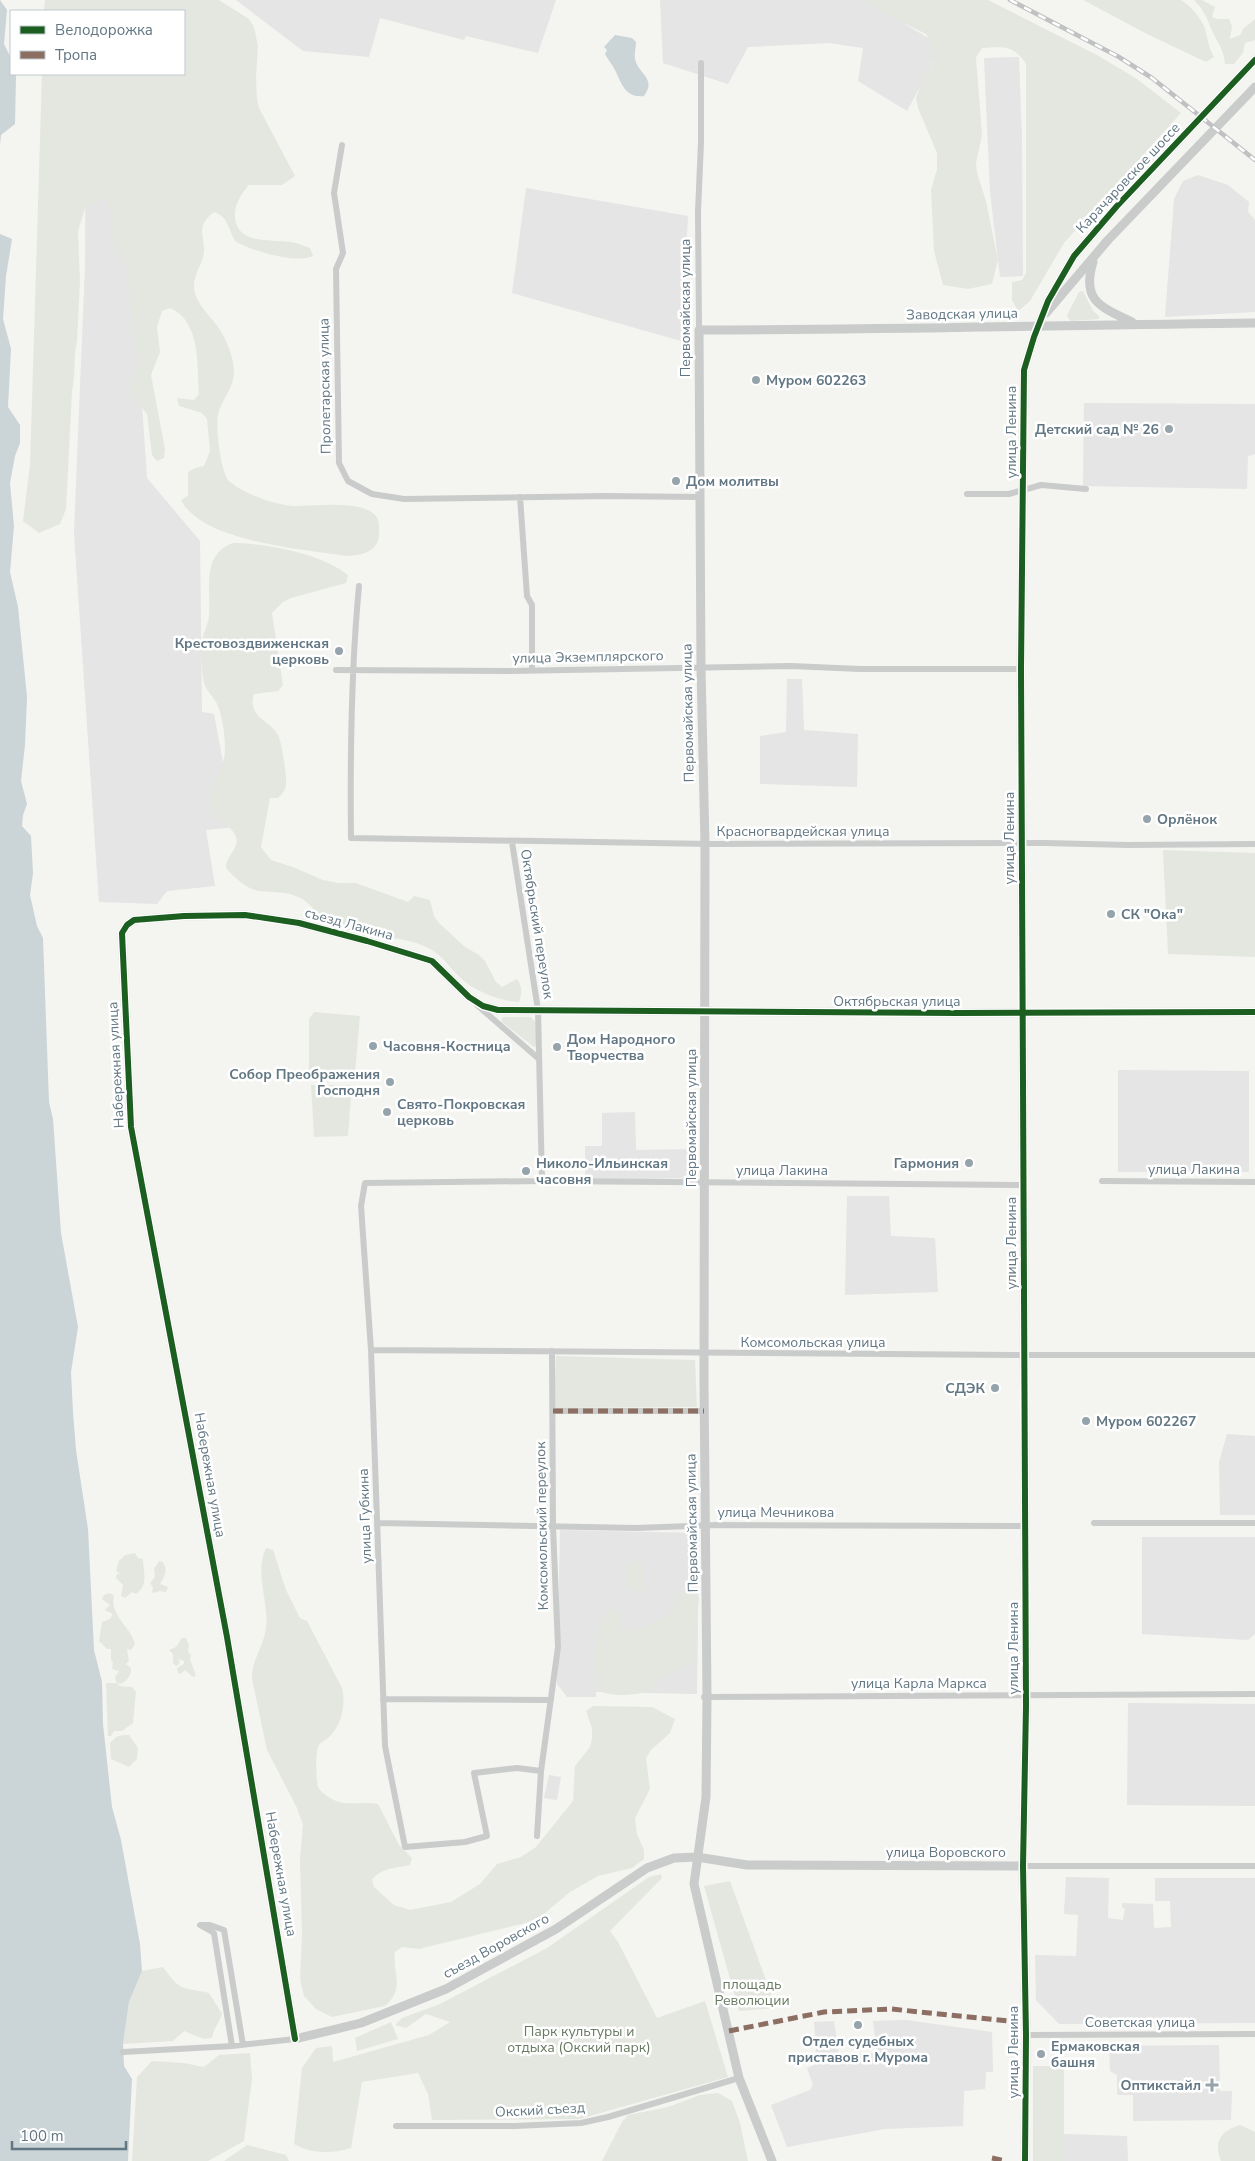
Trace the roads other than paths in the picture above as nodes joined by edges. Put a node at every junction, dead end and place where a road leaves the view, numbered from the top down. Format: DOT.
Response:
graph roads {
  1 [pos="1255,60"];
  2 [pos="701,63"];
  3 [pos="1252,89"];
  4 [pos="342,145"];
  5 [pos="1094,256"];
  6 [pos="1056,284"];
  7 [pos="1065,292"];
  8 [pos="1039,322"];
  9 [pos="1255,323"];
  10 [pos="1135,324"];
  11 [pos="699,330"];
  12 [pos="1086,489"];
  13 [pos="1023,490"];
  14 [pos="967,494"];
  15 [pos="701,497"];
  16 [pos="520,498"];
  17 [pos="359,586"];
  18 [pos="701,668"];
  19 [pos="1021,669"];
  20 [pos="336,670"];
  21 [pos="532,670"];
  22 [pos="353,671"];
  23 [pos="512,842"];
  24 [pos="705,844"];
  25 [pos="1021,844"];
  26 [pos="1255,844"];
  27 [pos="134,920"];
  28 [pos="469,998"];
  29 [pos="538,1010"];
  30 [pos="706,1012"];
  31 [pos="1023,1012"];
  32 [pos="1255,1012"];
  33 [pos="539,1059"];
  34 [pos="542,1181"];
  35 [pos="1102,1181"];
  36 [pos="705,1182"];
  37 [pos="1255,1182"];
  38 [pos="365,1183"];
  39 [pos="1023,1185"];
  40 [pos="371,1350"];
  41 [pos="552,1351"];
  42 [pos="704,1353"];
  43 [pos="1024,1354"];
  44 [pos="1255,1355"];
  45 [pos="553,1411"];
  46 [pos="704,1411"];
  47 [pos="378,1523"];
  48 [pos="1094,1523"];
  49 [pos="1255,1523"];
  50 [pos="706,1526"];
  51 [pos="1024,1526"];
  52 [pos="552,1527"];
  53 [pos="1255,1694"];
  54 [pos="1026,1695"];
  55 [pos="705,1697"];
  56 [pos="383,1699"];
  57 [pos="551,1700"];
  58 [pos="541,1771"];
  59 [pos="537,1836"];
  60 [pos="697,1857"];
  61 [pos="1023,1866"];
  62 [pos="1255,1866"];
  63 [pos="1255,2034"];
  64 [pos="1026,2035"];
  65 [pos="296,2039"];
  66 [pos="243,2045"];
  67 [pos="232,2046"];
  68 [pos="123,2052"];
  69 [pos="739,2078"];
  70 [pos="396,2126"];
  71 [pos="772,2161"];
  72 [pos="1025,2161"];
  1 -- 6 [label="street, Карачаровское шоссе"];
  2 -- 11 [label="street, Первомайская улица"];
  3 -- 5 [label="street, Карачаровское шоссе"];
  4 -- 16 [label="street, Пролетарская улица"];
  5 -- 7 [label="street, Карачаровское шоссе"];
  5 -- 10 [label="street"];
  6 -- 7 [label="street"];
  6 -- 8 [label="street, Карачаровское шоссе"];
  7 -- 8 [label="street, Карачаровское шоссе"];
  8 -- 10 [label="street, Заводская улица"];
  8 -- 11 [label="street, Заводская улица"];
  8 -- 13 [label="street, улица Ленина"];
  9 -- 10 [label="street, Заводская улица"];
  11 -- 15 [label="street, Первомайская улица"];
  12 -- 13 [label="street"];
  13 -- 14 [label="street"];
  13 -- 19 [label="street, улица Ленина"];
  15 -- 16 [label="street, Пролетарская улица"];
  15 -- 18 [label="street, Первомайская улица"];
  16 -- 21 [label="street"];
  17 -- 22 [label="street"];
  18 -- 19 [label="street, улица Экземплярского"];
  18 -- 21 [label="street, улица Экземплярского"];
  18 -- 24 [label="street, Первомайская улица"];
  19 -- 25 [label="street, улица Ленина"];
  20 -- 22 [label="street, улица Экземплярского"];
  21 -- 22 [label="street, улица Экземплярского"];
  22 -- 23 [label="street, Красногвардейская улица"];
  23 -- 24 [label="street, Красногвардейская улица"];
  23 -- 29 [label="street, Октябрьский переулок"];
  24 -- 25 [label="street, Красногвардейская улица"];
  24 -- 30 [label="street, Первомайская улица"];
  25 -- 26 [label="street, Красногвардейская улица"];
  25 -- 31 [label="street, улица Ленина"];
  27 -- 28 [label="street, съезд Лакина"];
  27 -- 65 [label="street, Набережная улица"];
  28 -- 29 [label="street, съезд Лакина"];
  28 -- 33 [label="street, съезд Лакина"];
  29 -- 30 [label="street, Октябрьская улица"];
  29 -- 33 [label="street"];
  30 -- 31 [label="street, Октябрьская улица"];
  30 -- 36 [label="street, Первомайская улица"];
  31 -- 32 [label="street, Октябрьская улица"];
  31 -- 39 [label="street, улица Ленина"];
  33 -- 34 [label="street"];
  34 -- 36 [label="street, улица Лакина"];
  34 -- 38 [label="street, улица Лакина"];
  35 -- 37 [label="street, улица Лакина"];
  36 -- 39 [label="street, улица Лакина"];
  36 -- 42 [label="street, Первомайская улица"];
  38 -- 40 [label="street, улица Губкина"];
  39 -- 43 [label="street, улица Ленина"];
  40 -- 41 [label="street, Комсомольская улица"];
  40 -- 47 [label="street, улица Губкина"];
  41 -- 42 [label="street, Комсомольская улица"];
  41 -- 45 [label="street, Комсомольский переулок"];
  42 -- 43 [label="street, Комсомольская улица"];
  42 -- 46 [label="street, Первомайская улица"];
  43 -- 44 [label="street, Комсомольская улица"];
  43 -- 51 [label="street, улица Ленина"];
  45 -- 46 [label="street"];
  45 -- 52 [label="street, Комсомольский переулок"];
  46 -- 50 [label="street, Первомайская улица"];
  47 -- 52 [label="street, улица Мечникова"];
  47 -- 56 [label="street, улица Губкина"];
  48 -- 49 [label="street"];
  50 -- 51 [label="street, улица Мечникова"];
  50 -- 52 [label="street, улица Мечникова"];
  50 -- 55 [label="street, Первомайская улица"];
  51 -- 54 [label="street, улица Ленина"];
  52 -- 57 [label="street, Комсомольский переулок"];
  53 -- 54 [label="street, улица Карла Маркса"];
  54 -- 55 [label="street, улица Карла Маркса"];
  54 -- 61 [label="street, улица Ленина"];
  55 -- 60 [label="street, Первомайская улица"];
  56 -- 57 [label="street"];
  56 -- 58 [label="street, улица Губкина"];
  57 -- 58 [label="street, Комсомольский переулок"];
  58 -- 59 [label="street, Комсомольский переулок"];
  60 -- 61 [label="street, улица Воровского"];
  60 -- 65 [label="street, съезд Воровского"];
  60 -- 69 [label="street, Первомайская улица"];
  61 -- 62 [label="street, улица Воровского"];
  61 -- 64 [label="street, улица Ленина"];
  63 -- 64 [label="street, Советская улица"];
  64 -- 72 [label="street, улица Ленина"];
  65 -- 66 [label="street"];
  66 -- 67 [label="street"];
  66 -- 67 [label="street"];
  67 -- 68 [label="street"];
  69 -- 70 [label="street, Окский съезд"];
  69 -- 71 [label="street, Первомайская улица"];
}
